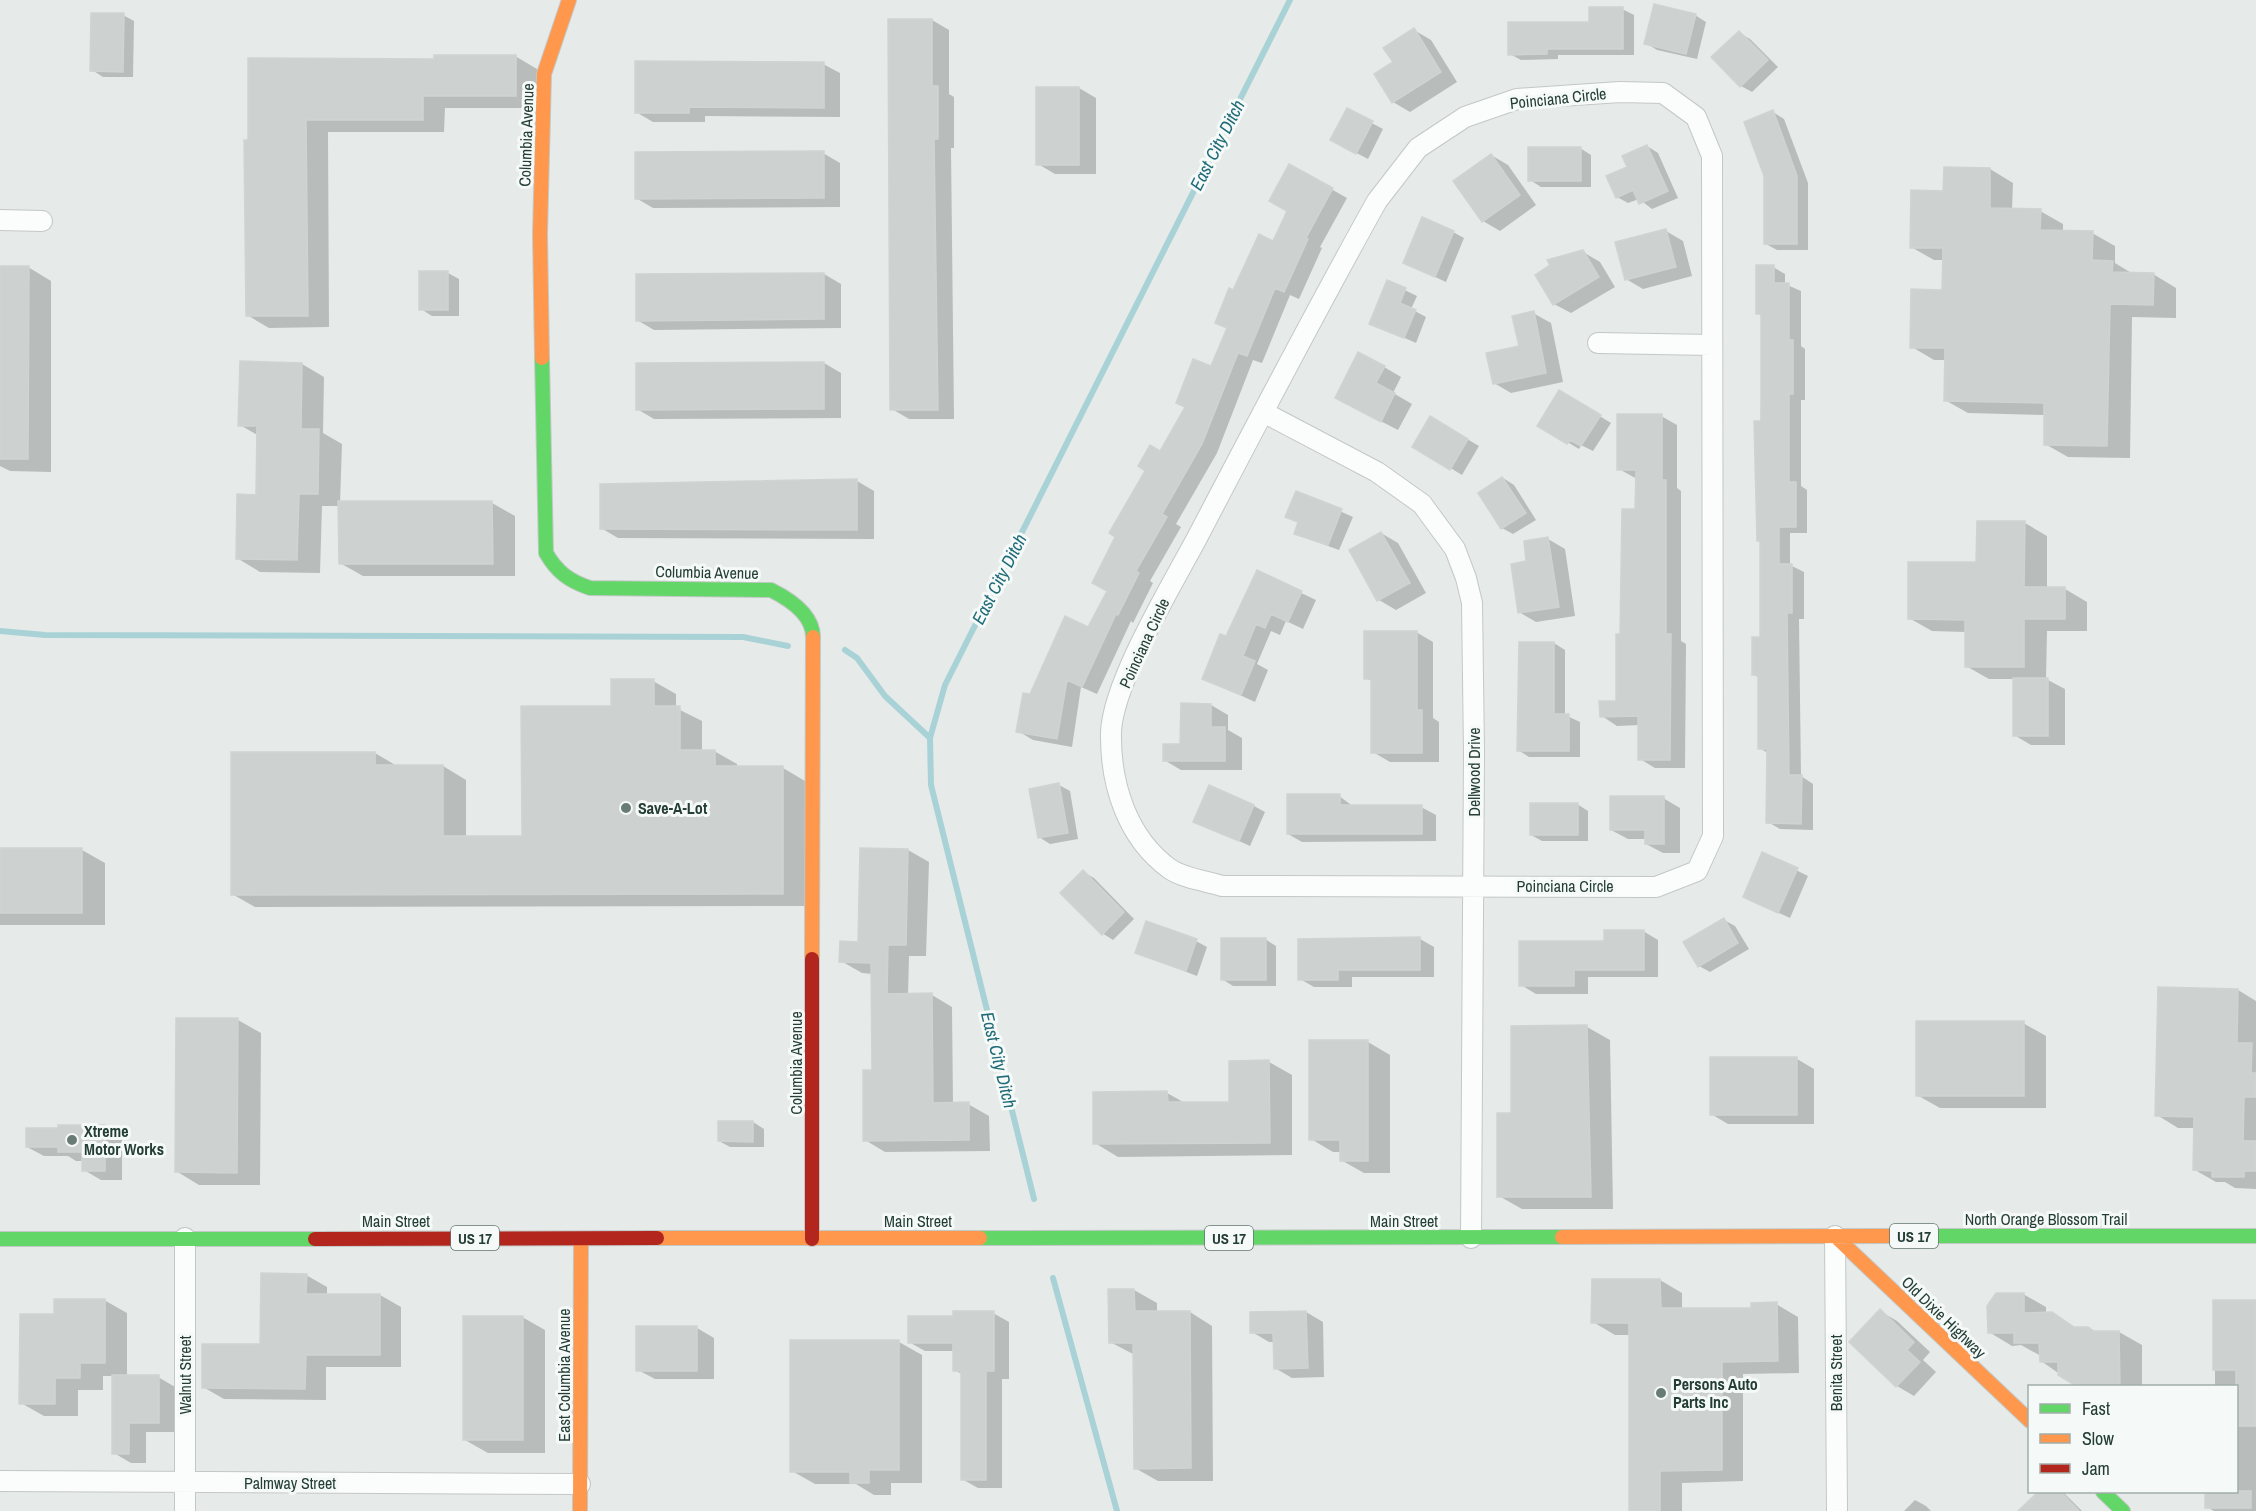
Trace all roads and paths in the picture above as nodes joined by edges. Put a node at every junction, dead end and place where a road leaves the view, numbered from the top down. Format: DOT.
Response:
graph roads {
  1 [pos="569,0"];
  2 [pos="0,220"];
  3 [pos="42,221"];
  4 [pos="1598,343"];
  5 [pos="1712,345"];
  6 [pos="1263,412"];
  7 [pos="1474,886"];
  8 [pos="1835,1236"];
  9 [pos="2256,1236"];
  10 [pos="185,1238"];
  11 [pos="1471,1238"];
  12 [pos="0,1239"];
  13 [pos="581,1239"];
  14 [pos="812,1239"];
  15 [pos="2028,1419"];
  16 [pos="0,1481"];
  17 [pos="185,1482"];
  18 [pos="580,1484"];
  19 [pos="2105,1493"];
  20 [pos="185,1511"];
  21 [pos="580,1511"];
  22 [pos="1837,1511"];
  23 [pos="2123,1511"];
  1 -- 14 [label="main road, Columbia Avenue"];
  2 -- 3 [label="street"];
  4 -- 5 [label="street"];
  5 -- 6 [label="street, Poinciana Circle"];
  5 -- 7 [label="street, Poinciana Circle"];
  6 -- 7 [label="street, Dellwood Drive"];
  6 -- 7 [label="street, Poinciana Circle"];
  7 -- 11 [label="street, Dellwood Drive"];
  8 -- 9 [label="main road, North Orange Blossom Trail / US 17"];
  8 -- 11 [label="main road, Main Street / US 17"];
  8 -- 15 [label="main road, Old Dixie Highway"];
  8 -- 22 [label="street, Benita Street"];
  10 -- 12 [label="main road, Main Street / US 17"];
  10 -- 13 [label="main road, Main Street / US 17"];
  10 -- 17 [label="street, Walnut Street"];
  11 -- 14 [label="main road, Main Street / US 17"];
  13 -- 14 [label="main road, Main Street / US 17"];
  13 -- 18 [label="main road, East Columbia Avenue"];
  16 -- 17 [label="street, Palmway Street"];
  17 -- 18 [label="street, Palmway Street"];
  17 -- 20 [label="street, Walnut Street"];
  18 -- 21 [label="main road, East Columbia Avenue"];
  19 -- 23 [label="main road"];
}
